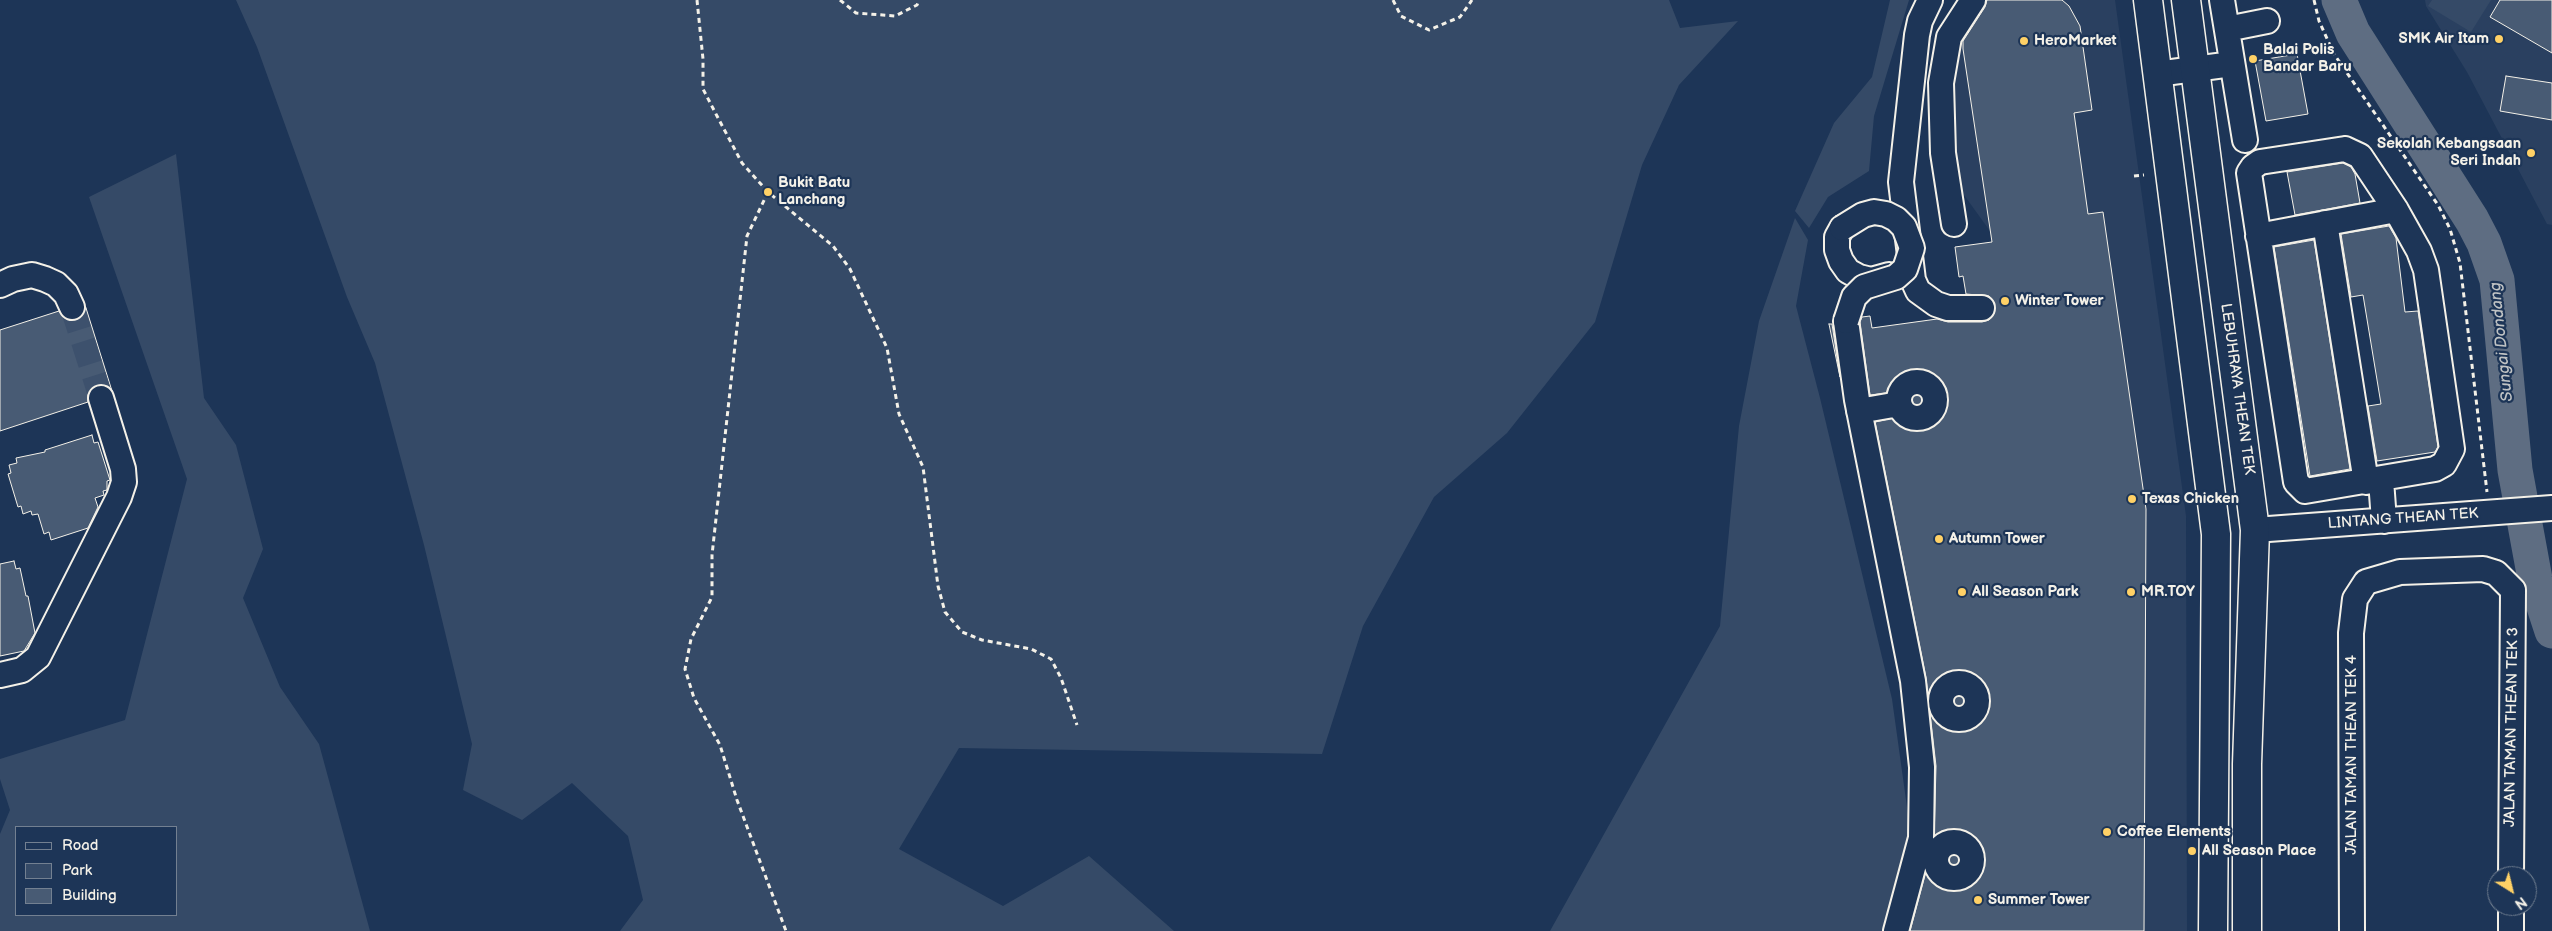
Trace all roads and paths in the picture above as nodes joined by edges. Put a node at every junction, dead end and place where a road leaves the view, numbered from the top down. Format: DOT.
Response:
graph roads {
  1 [pos="697,0"];
  2 [pos="840,0"];
  3 [pos="919,0"];
  4 [pos="1393,0"];
  5 [pos="1472,0"];
  6 [pos="1930,0"];
  7 [pos="1973,0"];
  8 [pos="2148,0"];
  9 [pos="2173,0"];
  10 [pos="2186,0"];
  11 [pos="2222,0"];
  12 [pos="2267,21"];
  13 [pos="2190,28"];
  14 [pos="2226,28"];
  15 [pos="2232,64"];
  16 [pos="2194,69"];
  17 [pos="2157,74"];
  18 [pos="2245,140"];
  19 [pos="2144,175"];
  20 [pos="2134,176"];
  21 [pos="768,192"];
  22 [pos="2396,210"];
  23 [pos="2325,223"];
  24 [pos="1954,224"];
  25 [pos="2258,236"];
  26 [pos="1908,244"];
  27 [pos="0,285"];
  28 [pos="72,307"];
  29 [pos="1982,308"];
  30 [pos="101,398"];
  31 [pos="1899,404"];
  32 [pos="1859,411"];
  33 [pos="2373,481"];
  34 [pos="2552,508"];
  35 [pos="2384,521"];
  36 [pos="2255,530"];
  37 [pos="2366,582"];
  38 [pos="0,675"];
  39 [pos="1915,698"];
  40 [pos="1941,700"];
  41 [pos="1077,725"];
  42 [pos="2511,866"];
  43 [pos="2511,916"];
  44 [pos="786,931"];
  45 [pos="1896,931"];
  46 [pos="2213,931"];
  47 [pos="2247,931"];
  48 [pos="2352,931"];
  49 [pos="2511,931"];
  1 -- 21 [label="path"];
  2 -- 3 [label="path"];
  4 -- 5 [label="path"];
  6 -- 26 [label="street"];
  7 -- 24 [label="street"];
  8 -- 17 [label="main road"];
  9 -- 13 [label="main road"];
  10 -- 13 [label="main road, LEBUHRAYA THEAN TEK"];
  11 -- 14 [label="street"];
  12 -- 14 [label="street"];
  13 -- 16 [label="main road, LEBUHRAYA THEAN TEK"];
  14 -- 15 [label="street"];
  15 -- 16 [label="street"];
  15 -- 18 [label="street"];
  16 -- 17 [label="street"];
  16 -- 36 [label="main road, LEBUHRAYA THEAN TEK"];
  17 -- 46 [label="main road"];
  19 -- 20 [label="path"];
  21 -- 41 [label="path"];
  21 -- 44 [label="path"];
  22 -- 23 [label="street"];
  22 -- 25 [label="street"];
  22 -- 33 [label="street"];
  23 -- 25 [label="street"];
  23 -- 33 [label="street"];
  25 -- 33 [label="street"];
  26 -- 29 [label="street"];
  26 -- 32 [label="street, bridge"];
  27 -- 28 [label="street"];
  30 -- 38 [label="street"];
  31 -- 32 [label="street"];
  32 -- 39 [label="street"];
  33 -- 35 [label="street"];
  34 -- 35 [label="street, LINTANG THEAN TEK"];
  35 -- 36 [label="street, LINTANG THEAN TEK"];
  36 -- 47 [label="main road, LEBUHRAYA THEAN TEK"];
  37 -- 42 [label="street, JALAN TAMAN THEAN TEK 3"];
  37 -- 48 [label="street, JALAN TAMAN THEAN TEK 4"];
  39 -- 40 [label="street"];
  39 -- 45 [label="street"];
  43 -- 49 [label="street"];
}
